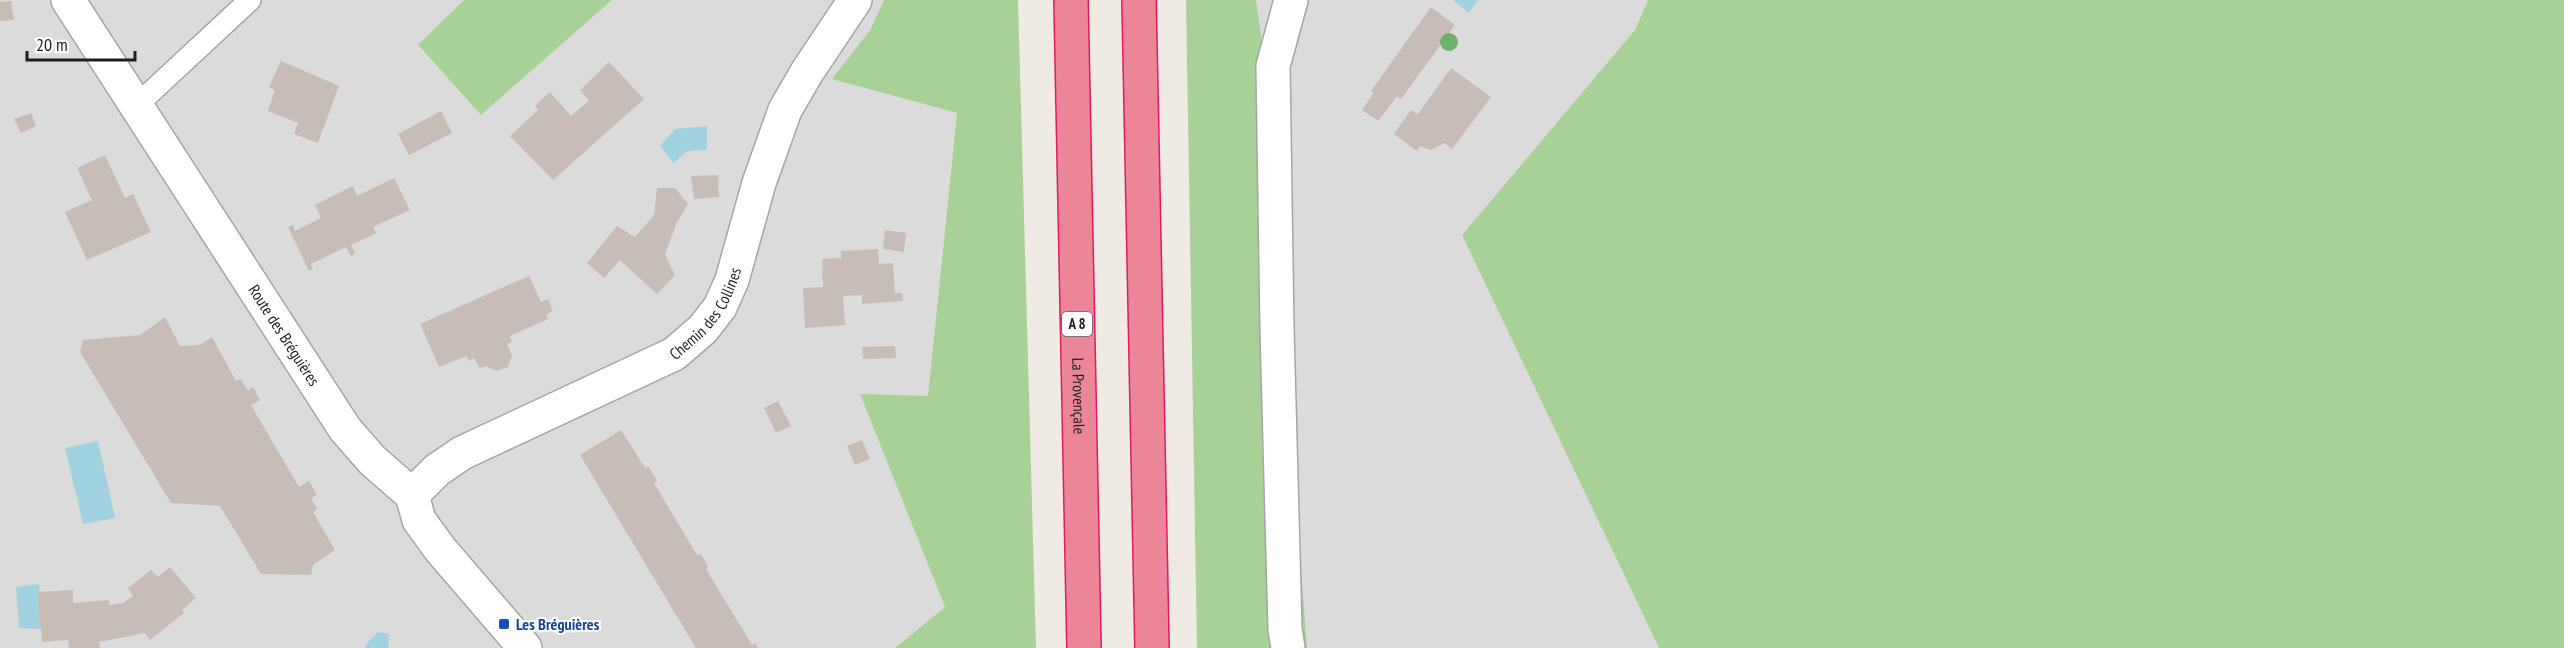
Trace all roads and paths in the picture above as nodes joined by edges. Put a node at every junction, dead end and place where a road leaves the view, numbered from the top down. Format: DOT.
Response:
graph roads {
  1 [pos="68,0"];
  2 [pos="250,0"];
  3 [pos="855,0"];
  4 [pos="1071,0"];
  5 [pos="1139,0"];
  6 [pos="1291,0"];
  7 [pos="137,105"];
  8 [pos="412,495"];
  9 [pos="525,648"];
  10 [pos="1083,648"];
  11 [pos="1152,648"];
  12 [pos="1288,648"];
  1 -- 7 [label="street, Route des Bréguières"];
  2 -- 7 [label="lane"];
  3 -- 8 [label="street, Chemin des Collines"];
  4 -- 10 [label="highway, La Provençale / A 8"];
  5 -- 11 [label="highway"];
  6 -- 12 [label="street"];
  7 -- 8 [label="street, Route des Bréguières"];
  8 -- 9 [label="street"];
}
